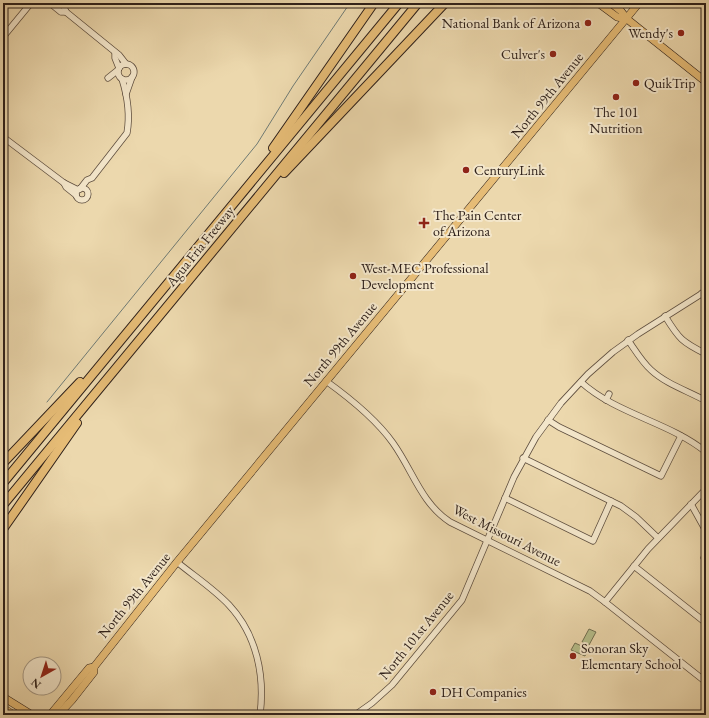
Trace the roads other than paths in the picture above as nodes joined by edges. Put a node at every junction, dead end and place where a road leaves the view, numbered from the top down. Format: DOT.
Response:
graph roads {
  1 [pos="31,3"];
  2 [pos="50,3"];
  3 [pos="59,3"];
  4 [pos="374,3"];
  5 [pos="399,3"];
  6 [pos="418,3"];
  7 [pos="445,3"];
  8 [pos="598,3"];
  9 [pos="611,3"];
  10 [pos="639,3"];
  11 [pos="66,12"];
  12 [pos="626,19"];
  13 [pos="3,37"];
  14 [pos="115,53"];
  15 [pos="126,64"];
  16 [pos="118,69"];
  17 [pos="132,77"];
  18 [pos="121,78"];
  19 [pos="706,82"];
  20 [pos="126,94"];
  21 [pos="3,137"];
  22 [pos="92,178"];
  23 [pos="78,191"];
  24 [pos="88,192"];
  25 [pos="233,204"];
  26 [pos="244,213"];
  27 [pos="704,292"];
  28 [pos="706,299"];
  29 [pos="665,316"];
  30 [pos="628,340"];
  31 [pos="111,352"];
  32 [pos="706,354"];
  33 [pos="123,361"];
  34 [pos="326,381"];
  35 [pos="581,382"];
  36 [pos="609,394"];
  37 [pos="606,400"];
  38 [pos="706,401"];
  39 [pos="548,420"];
  40 [pos="681,436"];
  41 [pos="706,452"];
  42 [pos="523,458"];
  43 [pos="3,463"];
  44 [pos="3,483"];
  45 [pos="706,489"];
  46 [pos="505,498"];
  47 [pos="611,501"];
  48 [pos="691,504"];
  49 [pos="3,505"];
  50 [pos="3,529"];
  51 [pos="706,532"];
  52 [pos="658,538"];
  53 [pos="488,540"];
  54 [pos="177,562"];
  55 [pos="634,566"];
  56 [pos="605,602"];
  57 [pos="706,623"];
  58 [pos="94,667"];
  59 [pos="705,680"];
  60 [pos="3,697"];
  61 [pos="3,708"];
  62 [pos="14,715"];
  63 [pos="32,715"];
  64 [pos="50,715"];
  65 [pos="58,715"];
  66 [pos="260,715"];
  67 [pos="355,715"];
  1 -- 13 [label="street"];
  2 -- 11 [label="street"];
  3 -- 11 [label="street"];
  4 -- 25 [label="highway"];
  5 -- 25 [label="highway, Agua Fria Freeway"];
  6 -- 26 [label="highway, Agua Fria Freeway"];
  7 -- 26 [label="highway"];
  8 -- 12 [label="main road"];
  9 -- 12 [label="main road"];
  10 -- 12 [label="main road, North 99th Avenue"];
  11 -- 14 [label="street"];
  12 -- 19 [label="main road"];
  12 -- 34 [label="main road, North 99th Avenue"];
  14 -- 15 [label="street"];
  14 -- 16 [label="street"];
  15 -- 16 [label="street"];
  15 -- 17 [label="street"];
  16 -- 18 [label="street"];
  16 -- 18 [label="street"];
  17 -- 18 [label="street"];
  17 -- 20 [label="street"];
  18 -- 20 [label="street"];
  20 -- 22 [label="street"];
  21 -- 23 [label="street"];
  22 -- 23 [label="street"];
  22 -- 24 [label="street"];
  23 -- 24 [label="street"];
  23 -- 24 [label="street"];
  25 -- 31 [label="highway, Agua Fria Freeway"];
  26 -- 33 [label="highway, Agua Fria Freeway"];
  27 -- 28 [label="street"];
  27 -- 29 [label="street, North 101st Avenue"];
  29 -- 30 [label="street, North 101st Avenue"];
  29 -- 32 [label="street"];
  30 -- 35 [label="street, North 101st Avenue"];
  30 -- 38 [label="street"];
  31 -- 43 [label="highway"];
  31 -- 44 [label="highway, Agua Fria Freeway"];
  33 -- 49 [label="highway, Agua Fria Freeway"];
  33 -- 50 [label="highway"];
  34 -- 53 [label="street, West Missouri Avenue"];
  34 -- 54 [label="main road, North 99th Avenue"];
  35 -- 37 [label="street"];
  35 -- 39 [label="street, North 101st Avenue"];
  36 -- 37 [label="street"];
  37 -- 40 [label="street"];
  39 -- 40 [label="street"];
  39 -- 42 [label="street, North 101st Avenue"];
  40 -- 41 [label="street"];
  42 -- 46 [label="street, North 101st Avenue"];
  42 -- 47 [label="street"];
  45 -- 48 [label="street"];
  46 -- 47 [label="street"];
  46 -- 53 [label="street, North 101st Avenue"];
  47 -- 52 [label="street"];
  48 -- 51 [label="street"];
  48 -- 52 [label="street"];
  52 -- 55 [label="street"];
  53 -- 56 [label="street, West Missouri Avenue"];
  53 -- 67 [label="street, North 101st Avenue"];
  54 -- 58 [label="main road, North 99th Avenue"];
  54 -- 66 [label="street"];
  55 -- 56 [label="street"];
  55 -- 57 [label="street"];
  56 -- 59 [label="street, West Missouri Avenue"];
  58 -- 64 [label="main road, North 99th Avenue"];
  58 -- 65 [label="main road, North 99th Avenue"];
  60 -- 63 [label="main road"];
  61 -- 62 [label="main road"];
}
